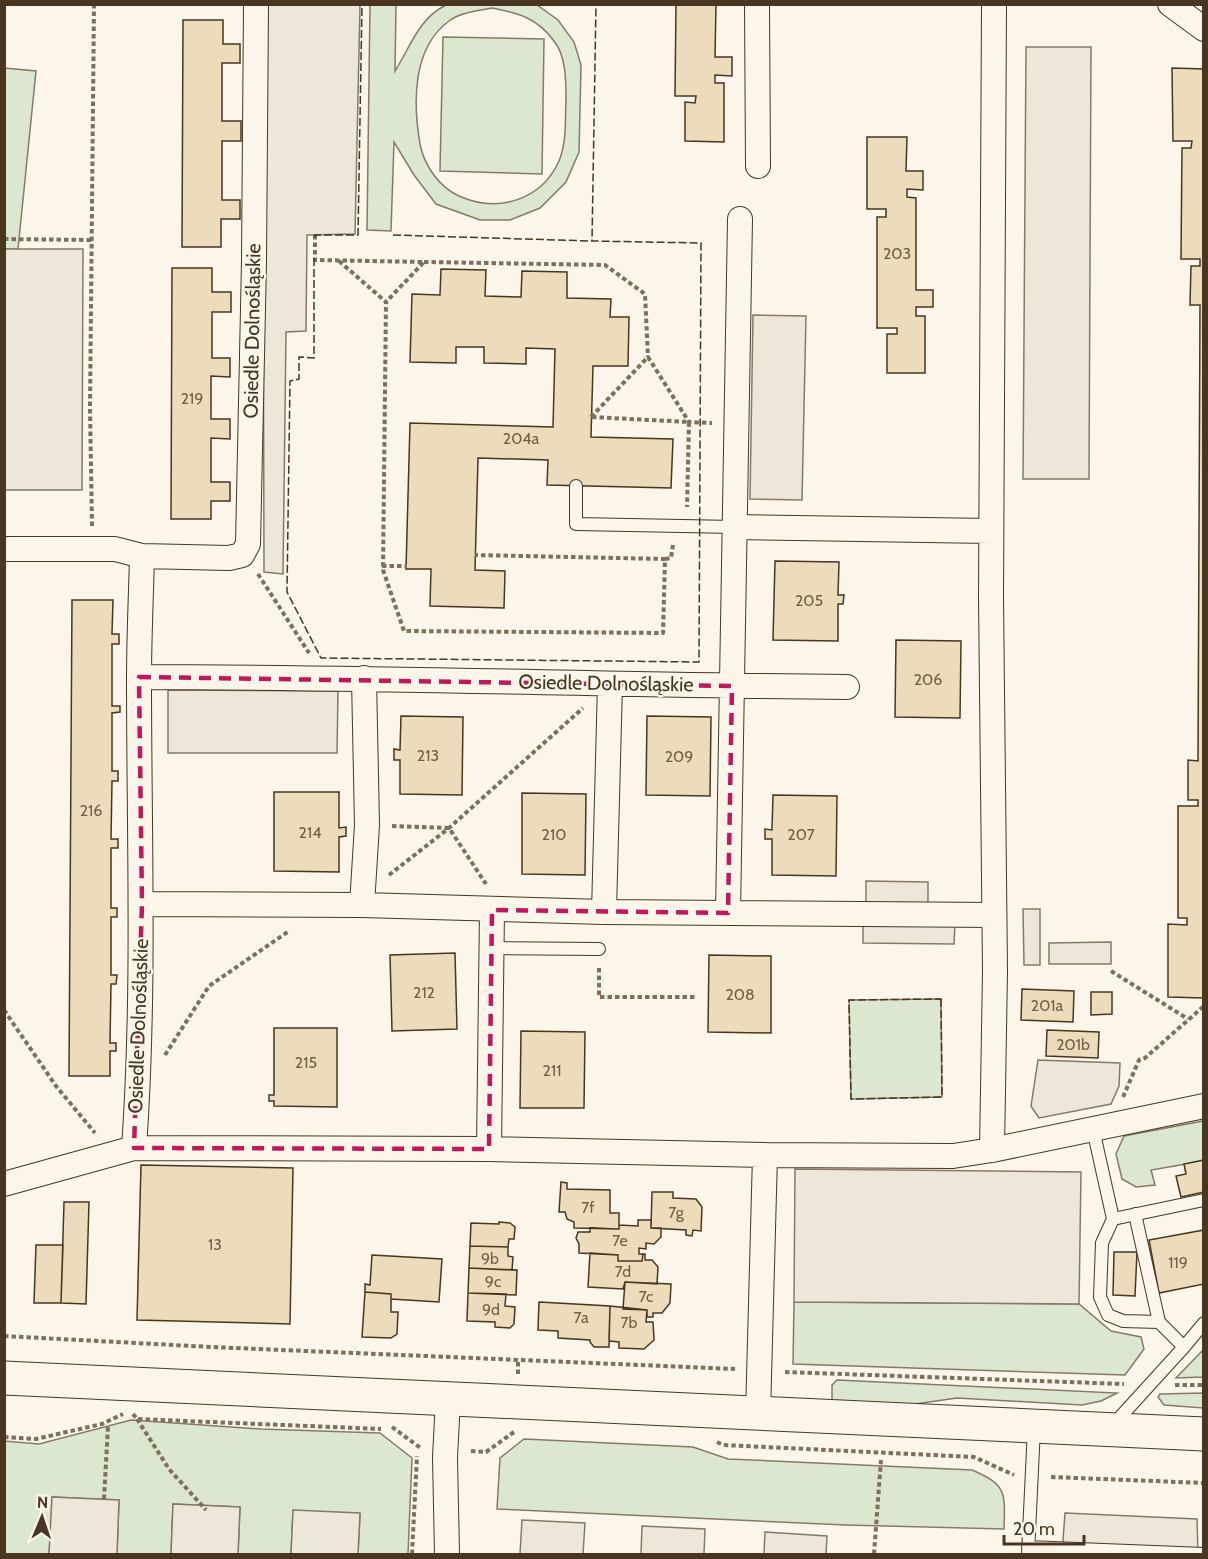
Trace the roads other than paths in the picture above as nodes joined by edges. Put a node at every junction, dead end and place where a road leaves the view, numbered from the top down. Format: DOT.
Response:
graph roads {
  1 [pos="256,4"];
  2 [pos="757,4"];
  3 [pos="994,4"];
  4 [pos="1170,4"];
  5 [pos="1203,29"];
  6 [pos="758,166"];
  7 [pos="740,219"];
  8 [pos="576,486"];
  9 [pos="735,527"];
  10 [pos="992,531"];
  11 [pos="4,549"];
  12 [pos="142,556"];
  13 [pos="139,677"];
  14 [pos="364,678"];
  15 [pos="610,684"];
  16 [pos="732,686"];
  17 [pos="847,687"];
  18 [pos="362,901"];
  19 [pos="142,904"];
  20 [pos="492,910"];
  21 [pos="604,912"];
  22 [pos="728,913"];
  23 [pos="994,915"];
  24 [pos="492,948"];
  25 [pos="599,949"];
  26 [pos="1203,1106"];
  27 [pos="1093,1129"];
  28 [pos="134,1148"];
  29 [pos="489,1149"];
  30 [pos="992,1150"];
  31 [pos="765,1155"];
  32 [pos="4,1184"];
  33 [pos="1203,1200"];
  34 [pos="1136,1214"];
  35 [pos="1113,1219"];
  36 [pos="1159,1322"];
  37 [pos="1203,1323"];
  38 [pos="1184,1347"];
  39 [pos="4,1378"];
  40 [pos="448,1400"];
  41 [pos="758,1415"];
  42 [pos="1034,1427"];
  43 [pos="1109,1429"];
  44 [pos="1203,1434"];
  45 [pos="1028,1550"];
  46 [pos="447,1554"];
  47 [pos="1203,1554"];
  1 -- 12 [label="street, Osiedle Dolnośląskie"];
  2 -- 6 [label="street"];
  3 -- 10 [label="street"];
  4 -- 5 [label="street"];
  7 -- 9 [label="street"];
  8 -- 9 [label="lane"];
  9 -- 10 [label="street"];
  9 -- 16 [label="street"];
  10 -- 23 [label="street"];
  11 -- 12 [label="street"];
  12 -- 13 [label="street, Osiedle Dolnośląskie"];
  13 -- 14 [label="street, Osiedle Dolnośląskie"];
  13 -- 19 [label="street, Osiedle Dolnośląskie"];
  14 -- 15 [label="street, Osiedle Dolnośląskie"];
  14 -- 18 [label="street"];
  15 -- 16 [label="street, Osiedle Dolnośląskie"];
  15 -- 21 [label="street"];
  16 -- 17 [label="street, Osiedle Dolnośląskie"];
  16 -- 22 [label="street"];
  18 -- 19 [label="street"];
  18 -- 20 [label="street"];
  19 -- 28 [label="street, Osiedle Dolnośląskie"];
  20 -- 21 [label="street"];
  20 -- 24 [label="street"];
  21 -- 22 [label="street"];
  22 -- 23 [label="street"];
  23 -- 30 [label="street"];
  24 -- 25 [label="lane"];
  24 -- 29 [label="street"];
  26 -- 27 [label="street"];
  27 -- 30 [label="street"];
  27 -- 35 [label="lane"];
  28 -- 29 [label="street"];
  28 -- 32 [label="street"];
  29 -- 31 [label="street"];
  30 -- 31 [label="street"];
  31 -- 41 [label="street"];
  33 -- 34 [label="lane"];
  34 -- 35 [label="lane"];
  34 -- 36 [label="lane"];
  35 -- 36 [label="lane"];
  36 -- 38 [label="lane"];
  37 -- 38 [label="lane"];
  38 -- 43 [label="lane"];
  39 -- 40 [label="street"];
  40 -- 41 [label="street"];
  40 -- 46 [label="street"];
  41 -- 42 [label="street"];
  42 -- 43 [label="street"];
  42 -- 45 [label="lane"];
  43 -- 44 [label="street"];
  45 -- 47 [label="lane"];
}
